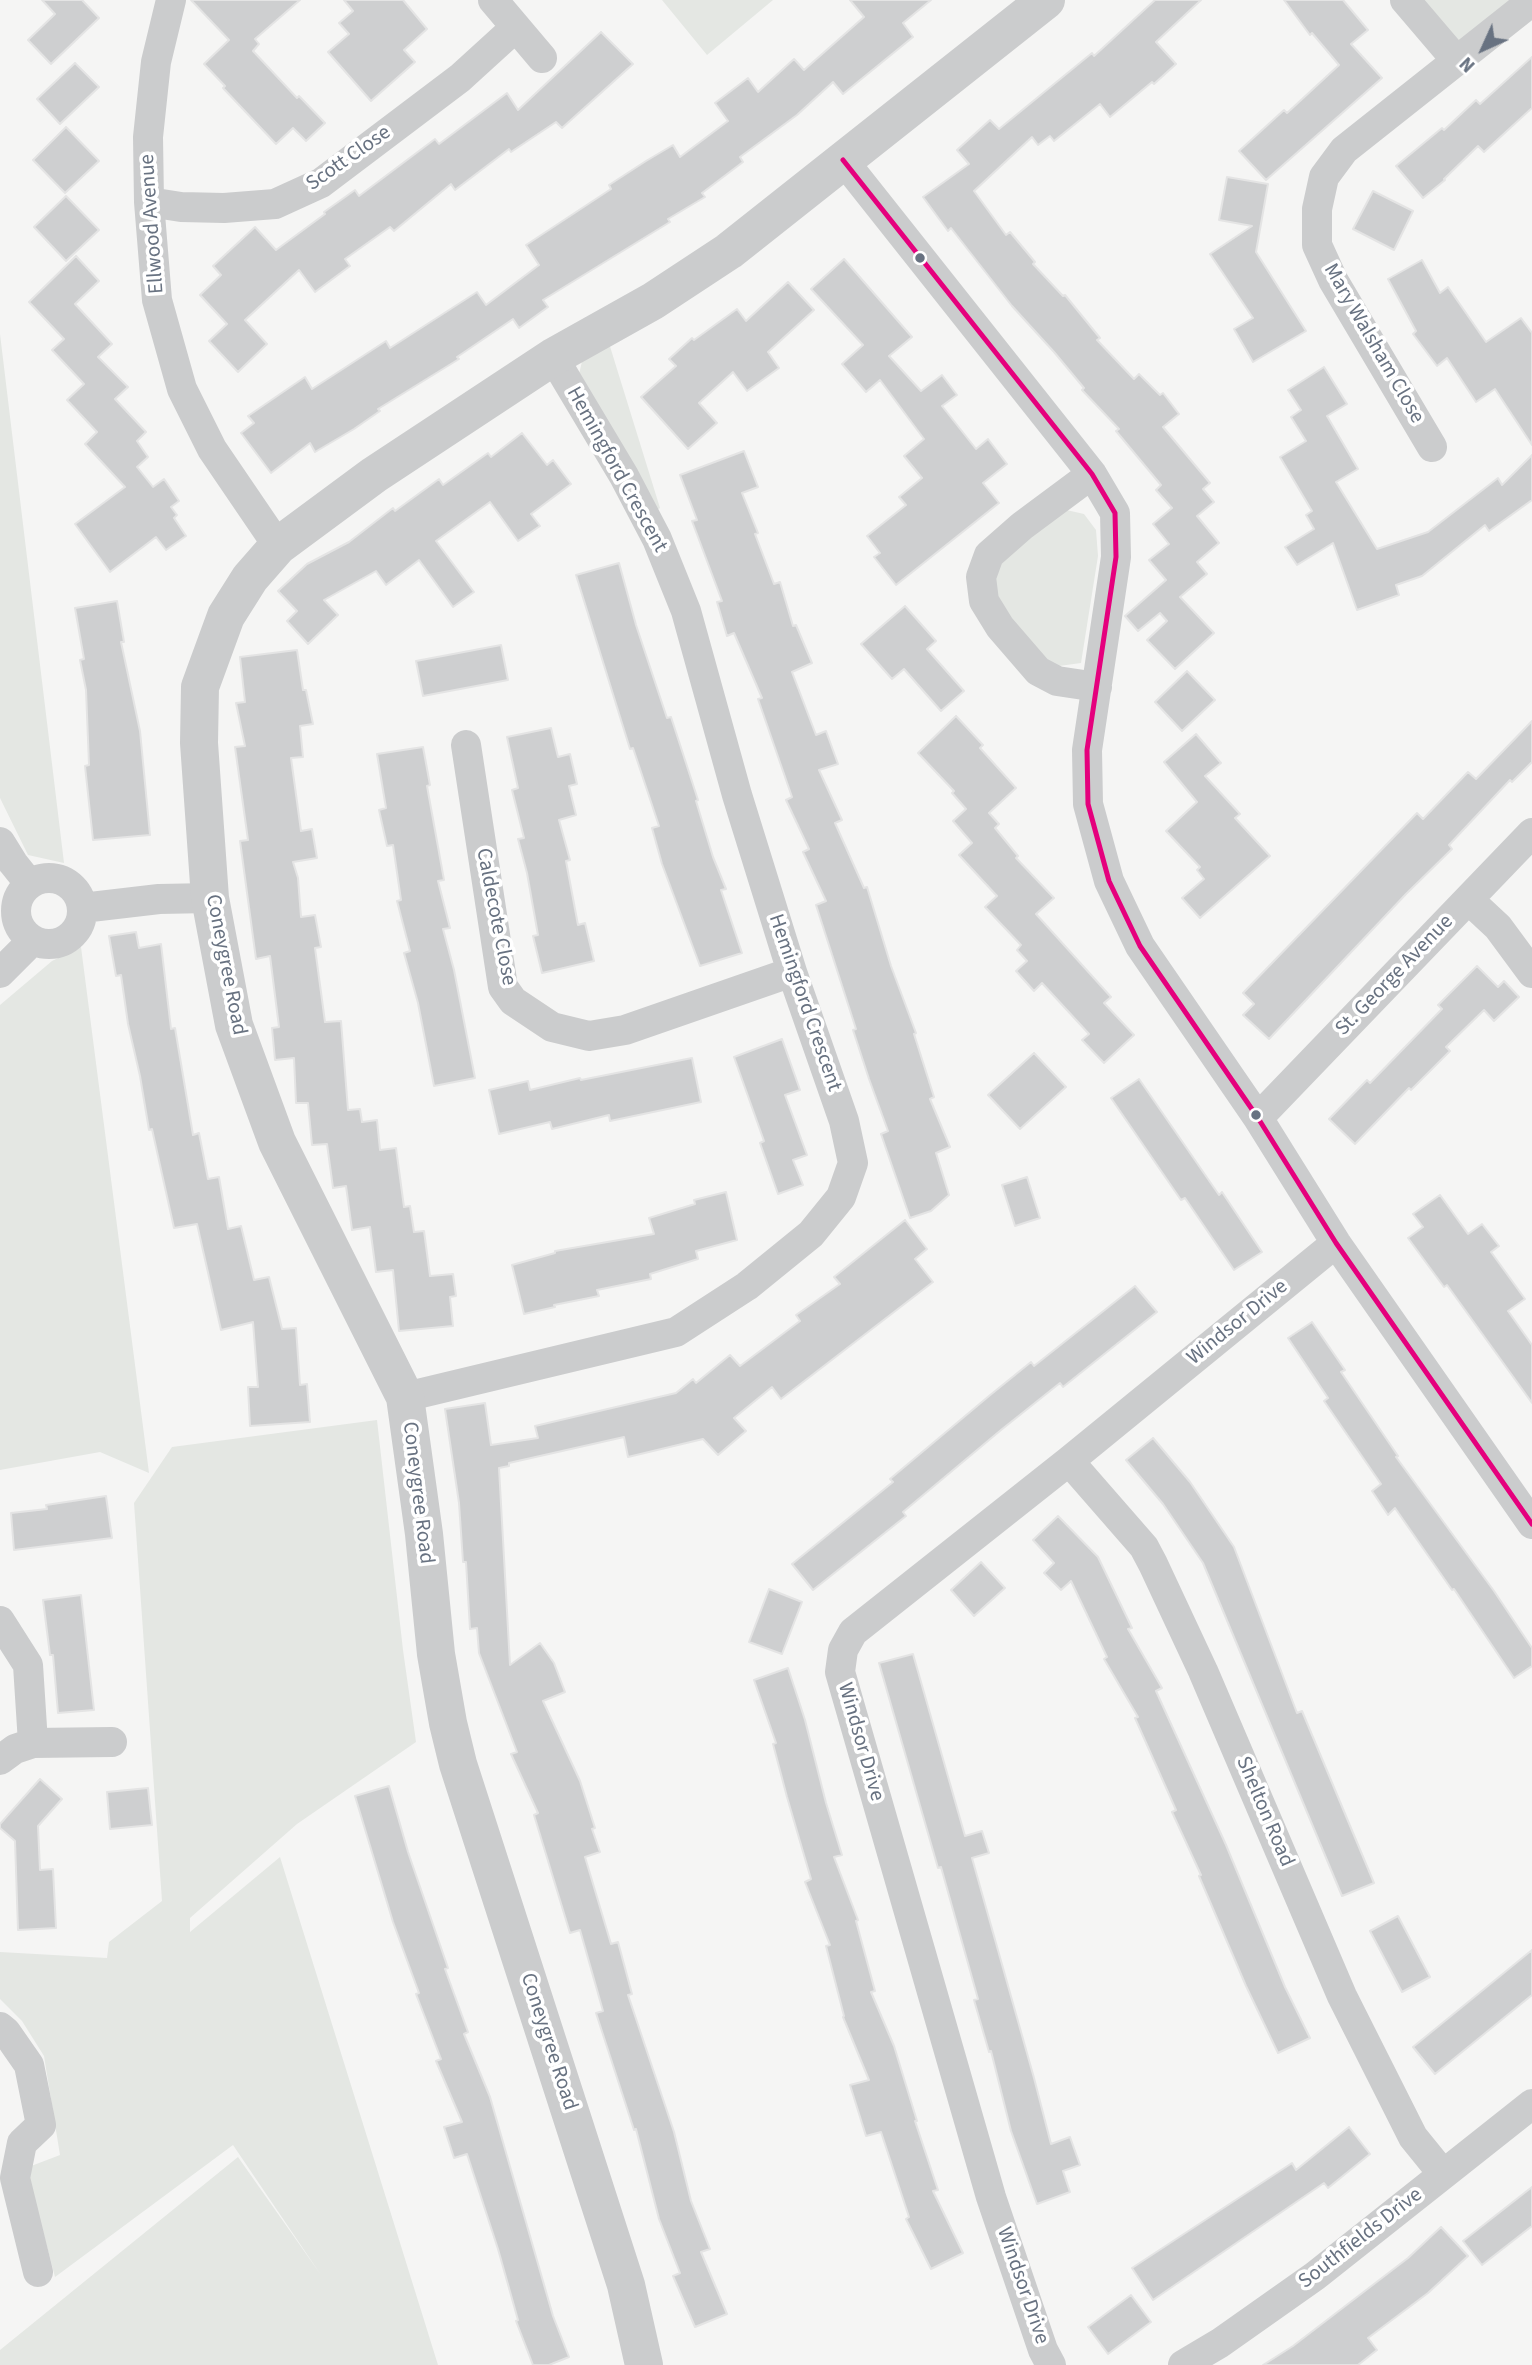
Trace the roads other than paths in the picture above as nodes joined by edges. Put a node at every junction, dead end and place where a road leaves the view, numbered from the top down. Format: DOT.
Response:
graph roads {
  1 [pos="171,0"];
  2 [pos="493,0"];
  3 [pos="1046,0"];
  4 [pos="1405,0"];
  5 [pos="1532,1"];
  6 [pos="516,27"];
  7 [pos="542,58"];
  8 [pos="1457,61"];
  9 [pos="843,160"];
  10 [pos="149,202"];
  11 [pos="553,357"];
  12 [pos="1432,447"];
  13 [pos="1092,474"];
  14 [pos="278,546"];
  15 [pos="1097,687"];
  16 [pos="466,745"];
  17 [pos="1532,833"];
  18 [pos="0,842"];
  19 [pos="29,883"];
  20 [pos="210,898"];
  21 [pos="1469,900"];
  22 [pos="82,908"];
  23 [pos="33,940"];
  24 [pos="792,972"];
  25 [pos="1532,973"];
  26 [pos="0,974"];
  27 [pos="1258,1118"];
  28 [pos="1336,1243"];
  29 [pos="405,1397"];
  30 [pos="1069,1461"];
  31 [pos="1532,1524"];
  32 [pos="0,1621"];
  33 [pos="112,1742"];
  34 [pos="33,1743"];
  35 [pos="0,1760"];
  36 [pos="0,2027"];
  37 [pos="1532,2104"];
  38 [pos="1443,2174"];
  39 [pos="38,2272"];
  40 [pos="644,2365"];
  41 [pos="1051,2365"];
  42 [pos="1183,2365"];
  1 -- 10 [label="street, Ellwood Avenue"];
  2 -- 6 [label="street"];
  3 -- 9 [label="street, Coneygree Road"];
  4 -- 8 [label="street"];
  5 -- 8 [label="street, Mary Walsham Close"];
  6 -- 7 [label="street"];
  6 -- 10 [label="street, Scott Close"];
  8 -- 12 [label="street, Mary Walsham Close"];
  9 -- 11 [label="street, Coneygree Road"];
  9 -- 13 [label="street"];
  10 -- 14 [label="street, Ellwood Avenue"];
  11 -- 14 [label="street, Coneygree Road"];
  11 -- 24 [label="street, Hemingford Crescent"];
  13 -- 15 [label="street"];
  13 -- 15 [label="street"];
  14 -- 20 [label="street, Coneygree Road"];
  15 -- 27 [label="street"];
  16 -- 24 [label="street, Caldecote Close"];
  17 -- 21 [label="street, St. George Avenue"];
  18 -- 19 [label="street"];
  19 -- 22 [label="street"];
  19 -- 23 [label="street"];
  20 -- 22 [label="street"];
  20 -- 29 [label="street, Coneygree Road"];
  21 -- 25 [label="street"];
  21 -- 27 [label="street, St. George Avenue"];
  22 -- 23 [label="street"];
  23 -- 26 [label="street"];
  24 -- 29 [label="street, Hemingford Crescent"];
  27 -- 28 [label="street"];
  28 -- 30 [label="street, Windsor Drive"];
  28 -- 31 [label="street"];
  29 -- 40 [label="street, Coneygree Road"];
  30 -- 38 [label="street, Shelton Road"];
  30 -- 41 [label="street, Windsor Drive"];
  32 -- 34 [label="street"];
  33 -- 34 [label="street"];
  34 -- 35 [label="street"];
  36 -- 39 [label="street"];
  37 -- 38 [label="street, Southfields Drive"];
  38 -- 42 [label="street, Southfields Drive"];
}
